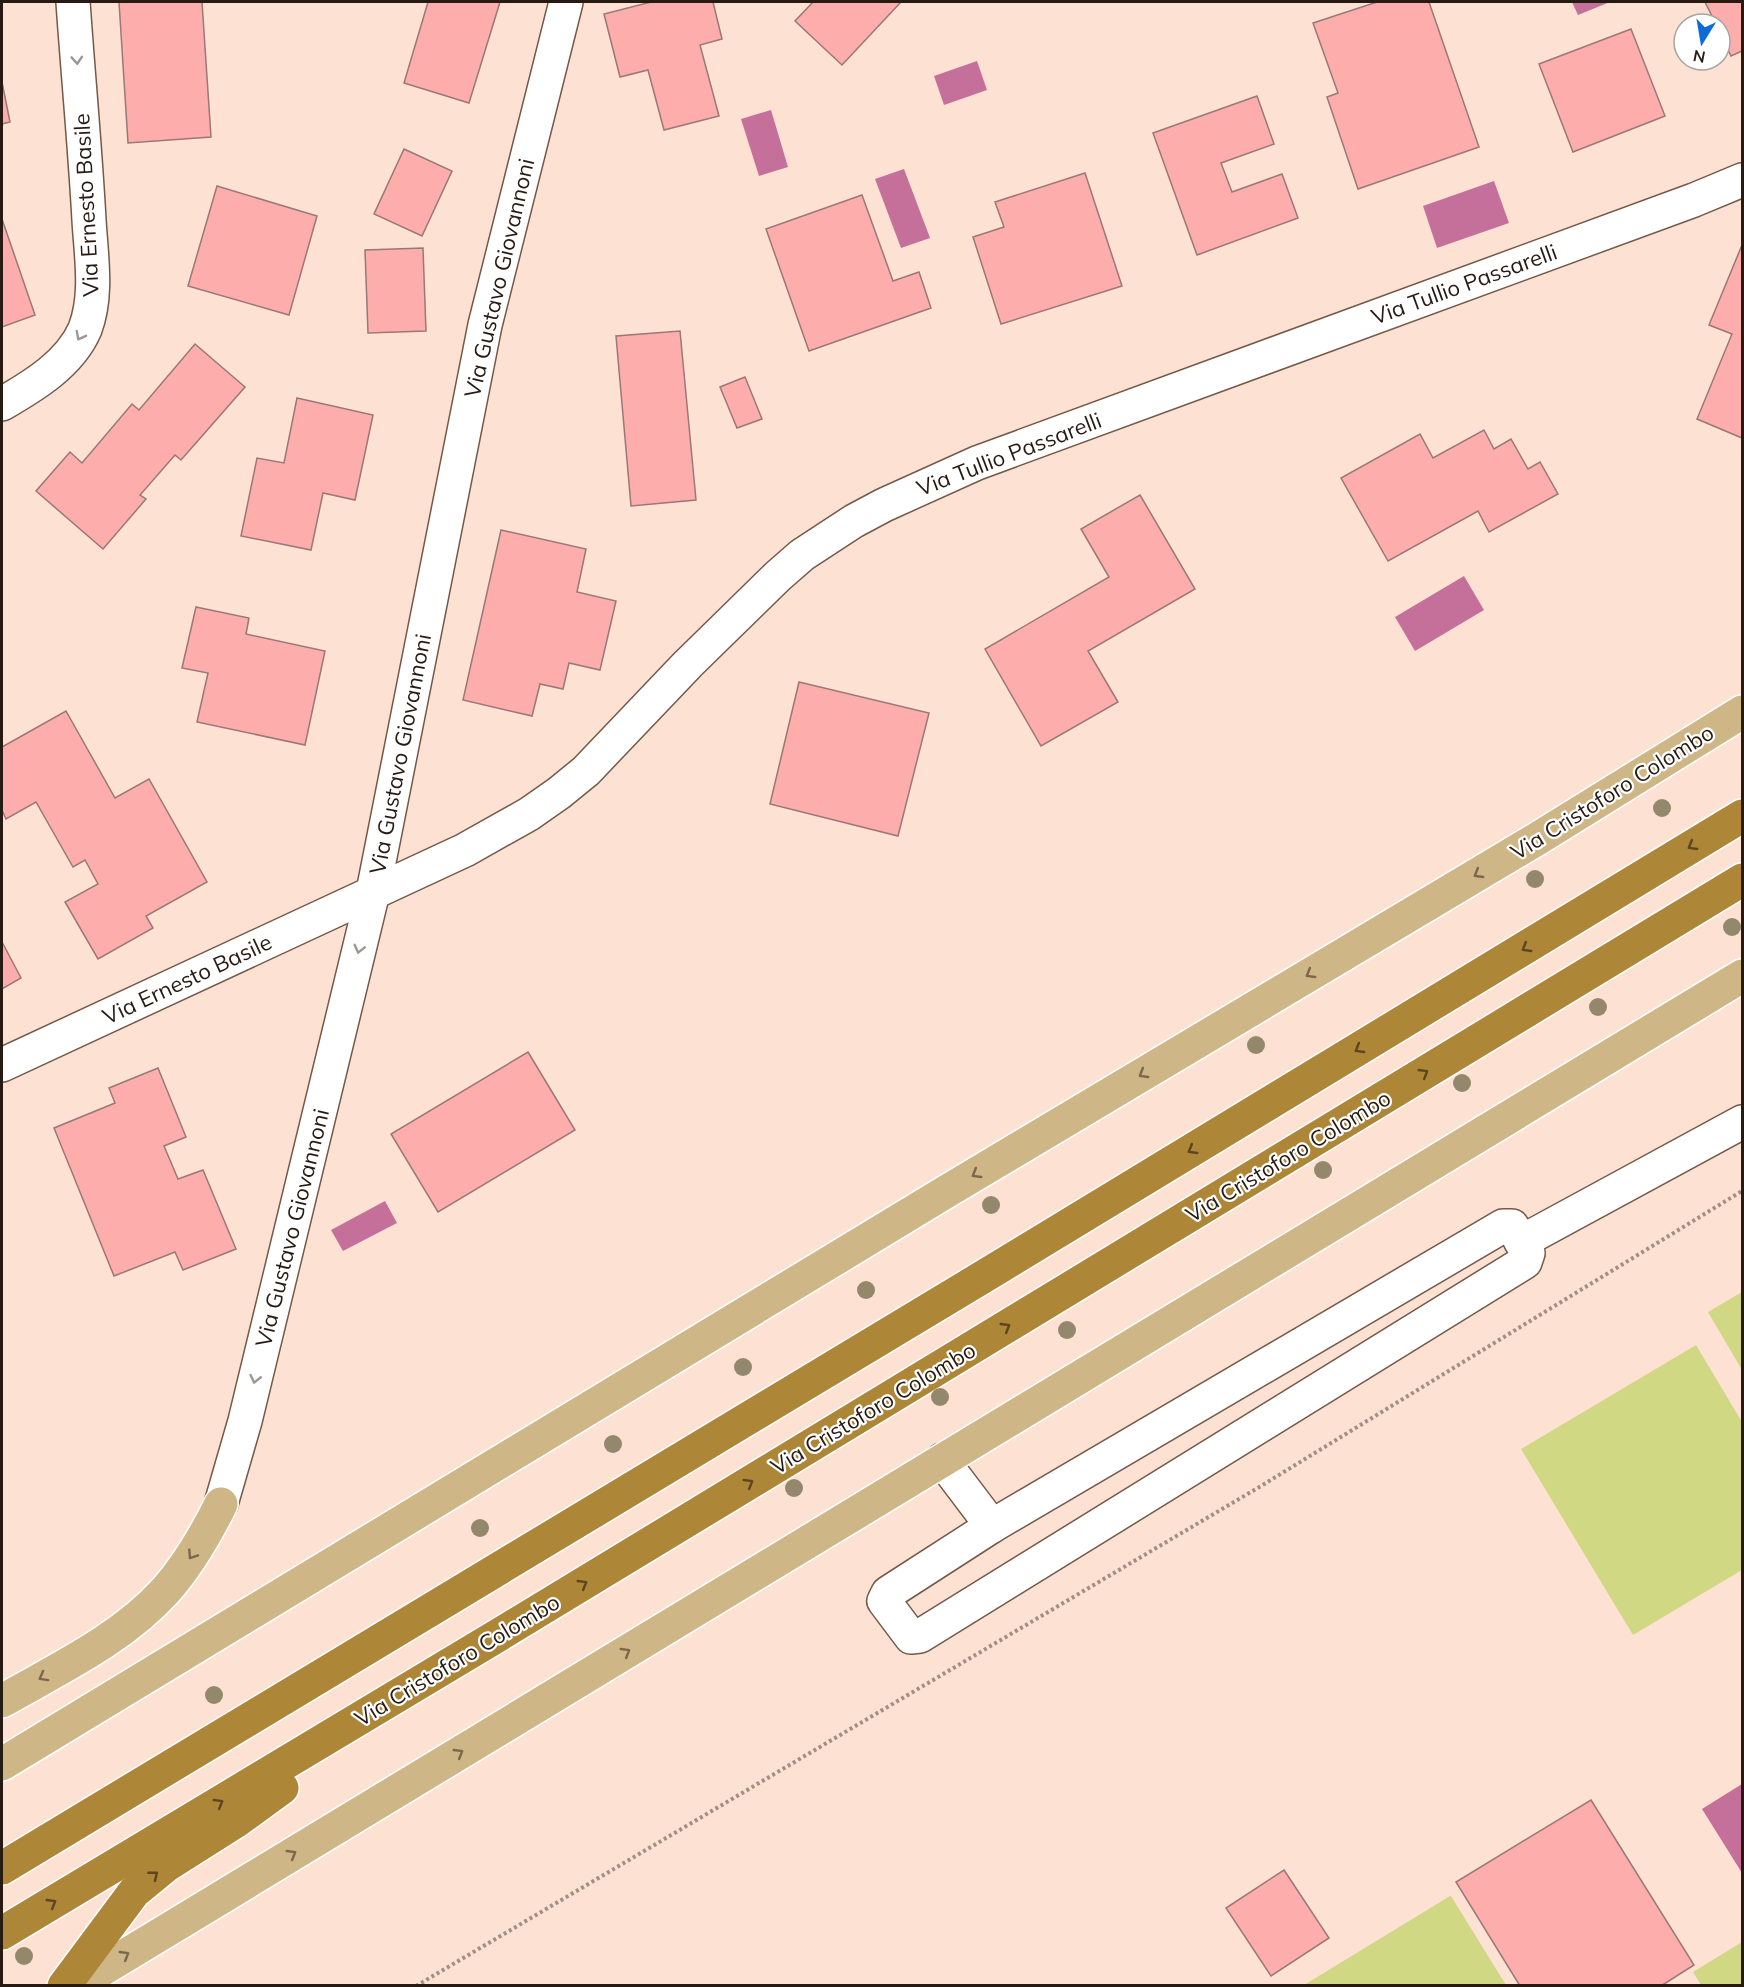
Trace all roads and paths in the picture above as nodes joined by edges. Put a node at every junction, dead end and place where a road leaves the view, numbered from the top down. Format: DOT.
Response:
graph roads {
  1 [pos="73,2"];
  2 [pos="566,2"];
  3 [pos="1743,180"];
  4 [pos="2,404"];
  5 [pos="1743,712"];
  6 [pos="1743,816"];
  7 [pos="1743,879"];
  8 [pos="373,892"];
  9 [pos="1743,976"];
  10 [pos="1743,999"];
  11 [pos="1653,1031"];
  12 [pos="2,1065"];
  13 [pos="1743,1122"];
  14 [pos="1743,1191"];
  15 [pos="1521,1242"];
  16 [pos="942,1460"];
  17 [pos="221,1504"];
  18 [pos="992,1526"];
  19 [pos="497,1636"];
  20 [pos="2,1701"];
  21 [pos="2,1764"];
  22 [pos="2,1868"];
  23 [pos="2,1934"];
  24 [pos="64,1986"];
  25 [pos="75,1986"];
  26 [pos="416,1986"];
  1 -- 4 [label="street, Via Ernesto Basile, one-way"];
  2 -- 8 [label="street, Via Gustavo Giovannoni"];
  3 -- 8 [label="street, Via Tullio Passarelli"];
  5 -- 21 [label="main road, Via Cristoforo Colombo, one-way"];
  6 -- 22 [label="highway, one-way"];
  19 -- 7 [label="highway, Via Cristoforo Colombo, one-way"];
  8 -- 12 [label="street, Via Ernesto Basile"];
  8 -- 17 [label="street, Via Gustavo Giovannoni, one-way"];
  9 -- 11 [label="main road"];
  10 -- 11 [label="main road"];
  11 -- 16 [label="main road"];
  13 -- 15 [label="street"];
  14 -- 26 [label="path"];
  15 -- 18 [label="street"];
  15 -- 18 [label="street"];
  16 -- 18 [label="street"];
  25 -- 16 [label="main road, one-way"];
  17 -- 20 [label="main road, one-way"];
  23 -- 19 [label="highway, Via Cristoforo Colombo, one-way"];
  24 -- 19 [label="highway, one-way"];
}
